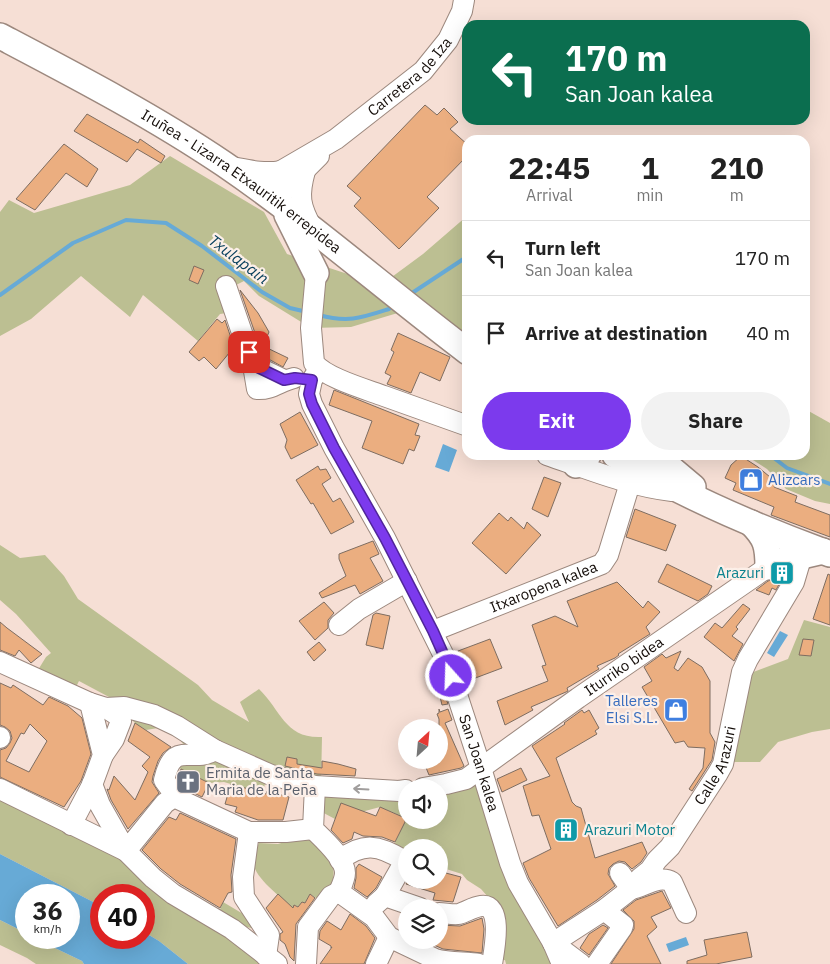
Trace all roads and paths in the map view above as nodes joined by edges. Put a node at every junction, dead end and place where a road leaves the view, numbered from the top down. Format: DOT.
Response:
graph roads {
  1 [pos="464,0"];
  2 [pos="0,36"];
  3 [pos="336,139"];
  4 [pos="225,165"];
  5 [pos="281,171"];
  6 [pos="305,171"];
  7 [pos="277,203"];
  8 [pos="321,236"];
  9 [pos="316,279"];
  10 [pos="226,286"];
  11 [pos="462,348"];
  12 [pos="316,374"];
  13 [pos="462,424"];
  14 [pos="582,460"];
  15 [pos="624,460"];
  16 [pos="661,460"];
  17 [pos="630,483"];
  18 [pos="681,492"];
  19 [pos="722,510"];
  20 [pos="751,523"];
  21 [pos="785,536"];
  22 [pos="801,557"];
  23 [pos="407,581"];
  24 [pos="339,625"];
  25 [pos="433,631"];
  26 [pos="0,662"];
  27 [pos="98,706"];
  28 [pos="215,750"];
  29 [pos="481,768"];
  30 [pos="92,784"];
  31 [pos="448,784"];
  32 [pos="315,786"];
  33 [pos="0,789"];
  34 [pos="398,791"];
  35 [pos="174,797"];
  36 [pos="71,825"];
  37 [pos="313,829"];
  38 [pos="249,832"];
  39 [pos="126,852"];
  40 [pos="340,860"];
  41 [pos="625,881"];
  42 [pos="339,892"];
  43 [pos="385,896"];
  44 [pos="398,900"];
  45 [pos="604,910"];
  46 [pos="368,913"];
  47 [pos="448,913"];
  48 [pos="686,913"];
  49 [pos="389,937"];
  50 [pos="398,940"];
  51 [pos="553,943"];
  52 [pos="421,949"];
  53 [pos="272,960"];
  54 [pos="306,964"];
  55 [pos="376,964"];
  56 [pos="472,964"];
  57 [pos="492,964"];
  58 [pos="562,964"];
  59 [pos="581,964"];
  60 [pos="598,964"];
  1 -- 3 [label="street, Carretera de Iza"];
  2 -- 4 [label="main road, Iruñea - Lizarra Etxauritik errepidea"];
  3 -- 5 [label="street, Carretera de Iza"];
  3 -- 6 [label="street, Carretera de Iza"];
  4 -- 5 [label="street"];
  4 -- 7 [label="main road, Iruñea - Lizarra Etxauritik errepidea"];
  5 -- 7 [label="street"];
  6 -- 7 [label="street, Carretera de Iza"];
  6 -- 8 [label="street"];
  7 -- 8 [label="main road, Iruñea - Lizarra Etxauritik errepidea"];
  7 -- 9 [label="main road"];
  8 -- 9 [label="main road"];
  8 -- 11 [label="main road, Iruñea - Lizarra Etxauritik errepidea"];
  9 -- 12 [label="street, San Joan kalea"];
  10 -- 12 [label="street"];
  12 -- 13 [label="street"];
  12 -- 23 [label="street, San Joan kalea"];
  14 -- 17 [label="street"];
  15 -- 18 [label="main road"];
  16 -- 19 [label="main road"];
  17 -- 18 [label="street"];
  17 -- 25 [label="street, Itxaropena kalea"];
  18 -- 19 [label="main road"];
  19 -- 20 [label="main road"];
  20 -- 21 [label="main road"];
  20 -- 22 [label="main road"];
  21 -- 22 [label="main road"];
  21 -- 22 [label="main road"];
  22 -- 29 [label="street, Iturriko bidea"];
  22 -- 41 [label="street, Calle Arazuri"];
  23 -- 24 [label="street"];
  23 -- 25 [label="street, San Joan kalea"];
  25 -- 29 [label="street, San Joan kalea"];
  26 -- 27 [label="street"];
  27 -- 28 [label="street"];
  27 -- 30 [label="street"];
  28 -- 32 [label="street"];
  28 -- 35 [label="street"];
  29 -- 31 [label="street, Iturriko bidea"];
  29 -- 51 [label="street, San Joan kalea"];
  30 -- 36 [label="street"];
  30 -- 39 [label="street"];
  34 -- 32 [label="street, one-way"];
  32 -- 37 [label="street"];
  33 -- 36 [label="street"];
  35 -- 38 [label="street"];
  35 -- 39 [label="street"];
  36 -- 39 [label="street"];
  37 -- 38 [label="street"];
  37 -- 40 [label="street"];
  38 -- 53 [label="street"];
  39 -- 53 [label="street"];
  40 -- 42 [label="street"];
  40 -- 43 [label="street"];
  41 -- 45 [label="street"];
  41 -- 48 [label="street"];
  42 -- 46 [label="street"];
  42 -- 54 [label="street"];
  43 -- 44 [label="street"];
  43 -- 46 [label="street"];
  45 -- 51 [label="street"];
  45 -- 60 [label="street"];
  46 -- 49 [label="street"];
  47 -- 57 [label="street"];
  49 -- 50 [label="street"];
  49 -- 55 [label="street"];
  51 -- 58 [label="street, San Joan kalea"];
  51 -- 59 [label="street, San Joan kalea"];
  52 -- 56 [label="street"];
}
